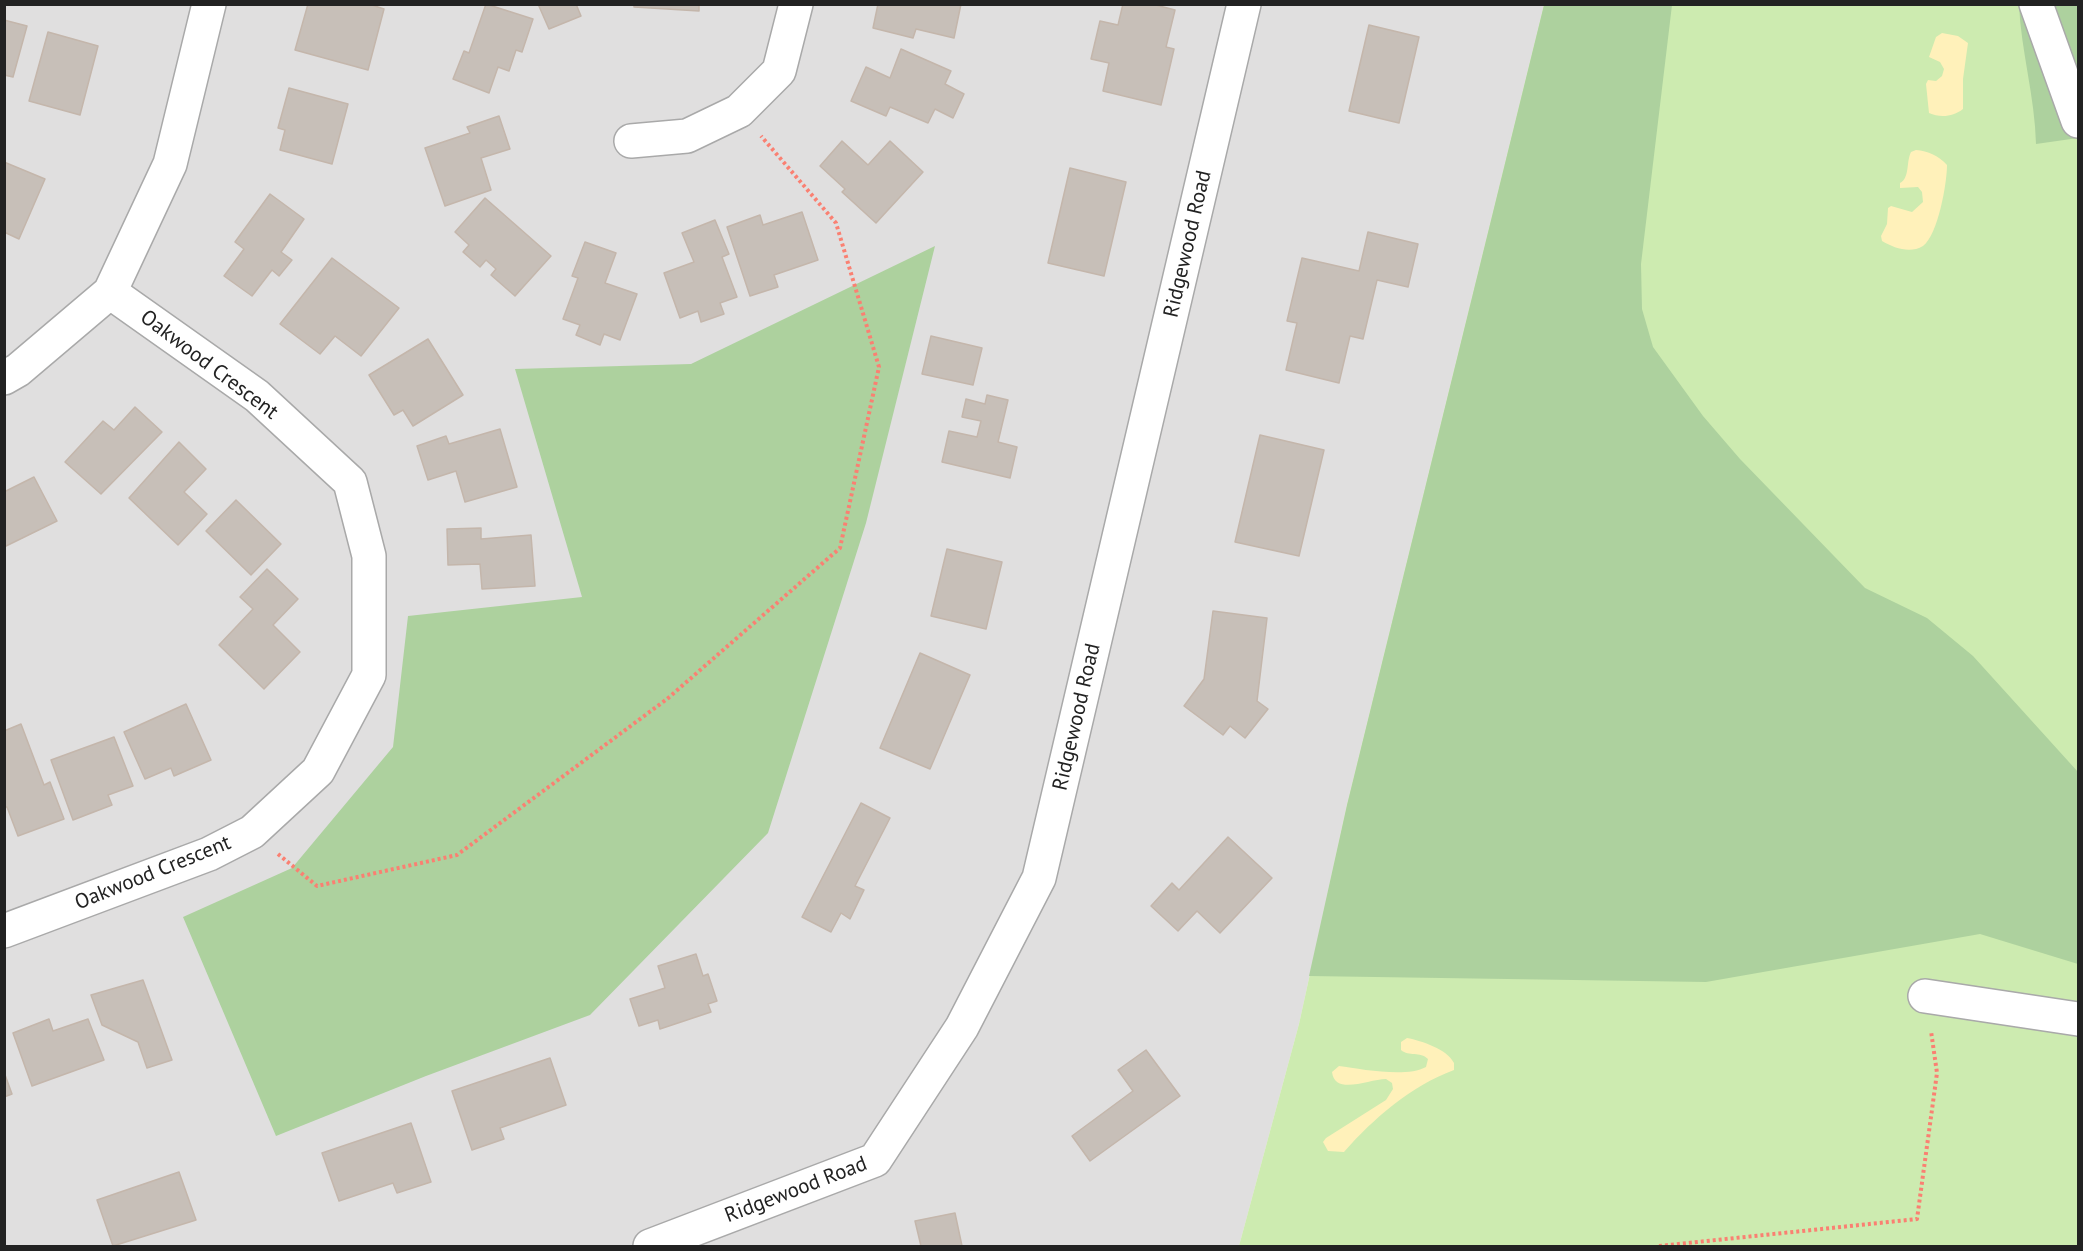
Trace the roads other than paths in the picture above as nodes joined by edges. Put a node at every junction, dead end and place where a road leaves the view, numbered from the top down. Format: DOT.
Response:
graph roads {
  1 [pos="209,4"];
  2 [pos="796,4"];
  3 [pos="1244,4"];
  4 [pos="2036,4"];
  5 [pos="2079,121"];
  6 [pos="631,141"];
  7 [pos="110,292"];
  8 [pos="4,378"];
  9 [pos="4,931"];
  10 [pos="1925,996"];
  11 [pos="2079,1019"];
  12 [pos="650,1246"];
  1 -- 7 [label="street"];
  2 -- 6 [label="street"];
  3 -- 12 [label="street, Ridgewood Road"];
  4 -- 5 [label="street"];
  7 -- 8 [label="street"];
  7 -- 9 [label="street, Oakwood Crescent"];
  10 -- 11 [label="street"];
}
